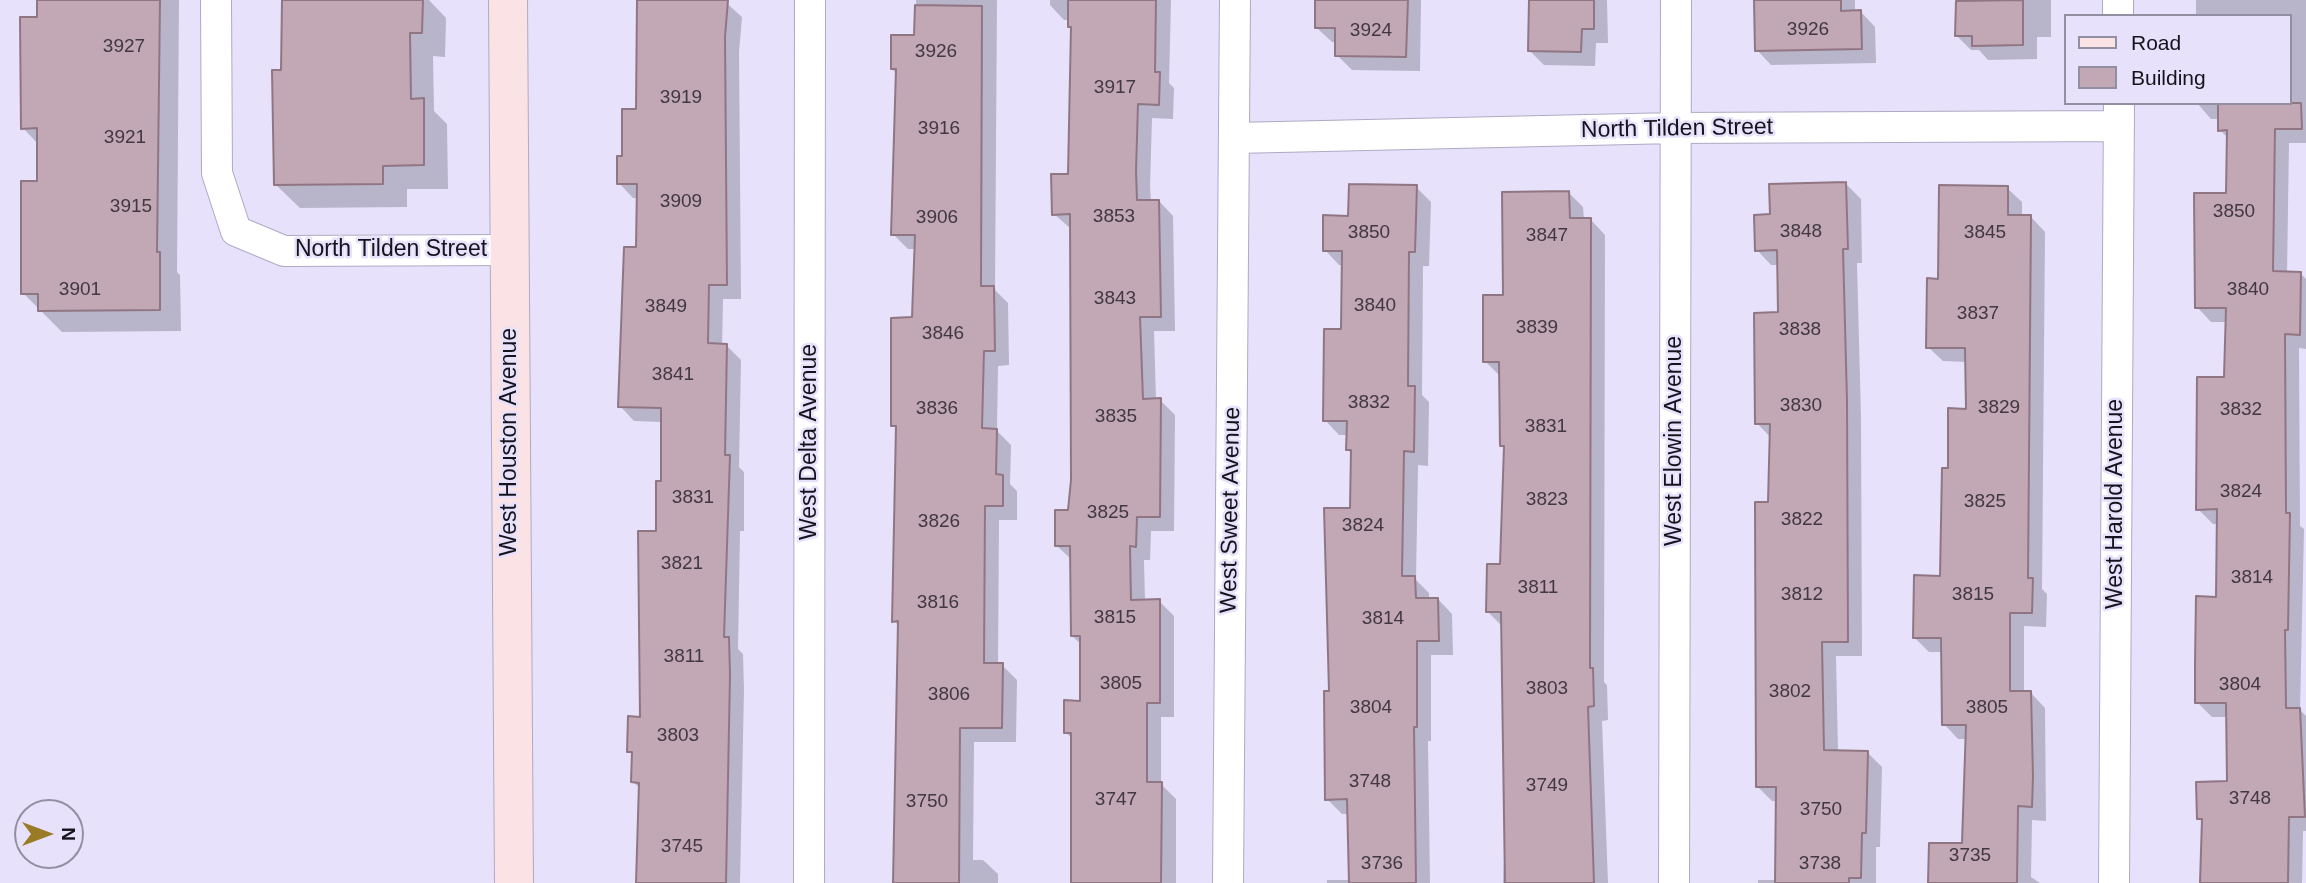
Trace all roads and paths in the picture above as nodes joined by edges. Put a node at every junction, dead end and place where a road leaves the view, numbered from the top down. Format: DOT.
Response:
graph roads {
  1 [pos="216,0"];
  2 [pos="508,0"];
  3 [pos="810,0"];
  4 [pos="1234,0"];
  5 [pos="1676,0"];
  6 [pos="2119,114"];
  7 [pos="1675,128"];
  8 [pos="1234,138"];
  9 [pos="509,250"];
  10 [pos="514,883"];
  11 [pos="809,883"];
  12 [pos="1228,883"];
  13 [pos="1674,883"];
  14 [pos="2114,883"];
  1 -- 9 [label="street, North Tilden Street"];
  2 -- 9 [label="street, West Houston Avenue"];
  3 -- 11 [label="street, West Delta Avenue"];
  4 -- 8 [label="street, West Sweet Avenue"];
  5 -- 7 [label="street, West Elowin Avenue"];
  6 -- 7 [label="street, North Tilden Street"];
  6 -- 14 [label="street, West Harold Avenue"];
  7 -- 8 [label="street, North Tilden Street"];
  7 -- 13 [label="street, West Elowin Avenue"];
  8 -- 12 [label="street, West Sweet Avenue"];
  9 -- 10 [label="street, West Houston Avenue"];
}
